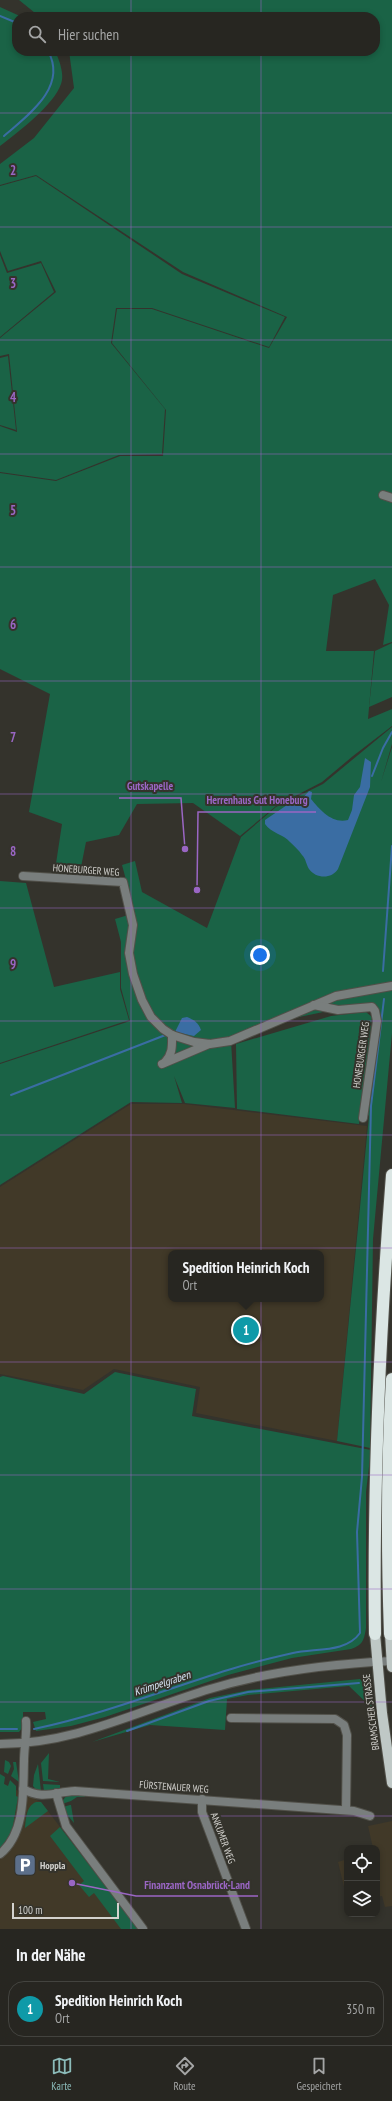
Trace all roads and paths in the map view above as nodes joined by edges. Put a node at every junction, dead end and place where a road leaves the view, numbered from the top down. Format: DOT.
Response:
graph roads {
  1 [pos="383,496"];
  2 [pos="392,498"];
  3 [pos="23,876"];
  4 [pos="392,986"];
  5 [pos="314,1005"];
  6 [pos="171,1034"];
  7 [pos="210,1044"];
  8 [pos="363,1118"];
  9 [pos="392,1175"];
  10 [pos="392,1379"];
  11 [pos="375,1634"];
  12 [pos="390,1634"];
  13 [pos="392,1661"];
  14 [pos="377,1662"];
  15 [pos="392,1667"];
  16 [pos="231,1718"];
  17 [pos="26,1721"];
  18 [pos="26,1743"];
  19 [pos="0,1744"];
  20 [pos="392,1783"];
  21 [pos="23,1789"];
  22 [pos="56,1793"];
  23 [pos="202,1799"];
  24 [pos="346,1810"];
  25 [pos="370,1816"];
  26 [pos="0,1854"];
  27 [pos="143,1929"];
  28 [pos="246,1929"];
  1 -- 2 [label="street"];
  3 -- 6 [label="street, HONEBURGER WEG"];
  4 -- 5 [label="street, HONEBURGER WEG"];
  5 -- 7 [label="street, HONEBURGER WEG"];
  5 -- 8 [label="street, HONEBURGER WEG"];
  6 -- 7 [label="street, HONEBURGER WEG"];
  6 -- 7 [label="street, HONEBURGER WEG"];
  9 -- 11 [label="highway"];
  10 -- 12 [label="highway"];
  11 -- 14 [label="main road, BRAMSCHER STRASSE"];
  12 -- 13 [label="main road"];
  13 -- 14 [label="street"];
  13 -- 15 [label="main road"];
  14 -- 18 [label="street"];
  14 -- 20 [label="main road, BRAMSCHER STRASSE"];
  16 -- 24 [label="street"];
  17 -- 18 [label="street"];
  18 -- 19 [label="street"];
  18 -- 21 [label="street"];
  21 -- 22 [label="street, FÜRSTENAUER WEG"];
  21 -- 26 [label="street"];
  22 -- 23 [label="street, FÜRSTENAUER WEG"];
  22 -- 27 [label="street"];
  23 -- 24 [label="street, FÜRSTENAUER WEG"];
  23 -- 28 [label="street, ANKUMER WEG"];
  24 -- 25 [label="street, FÜRSTENAUER WEG"];
}
